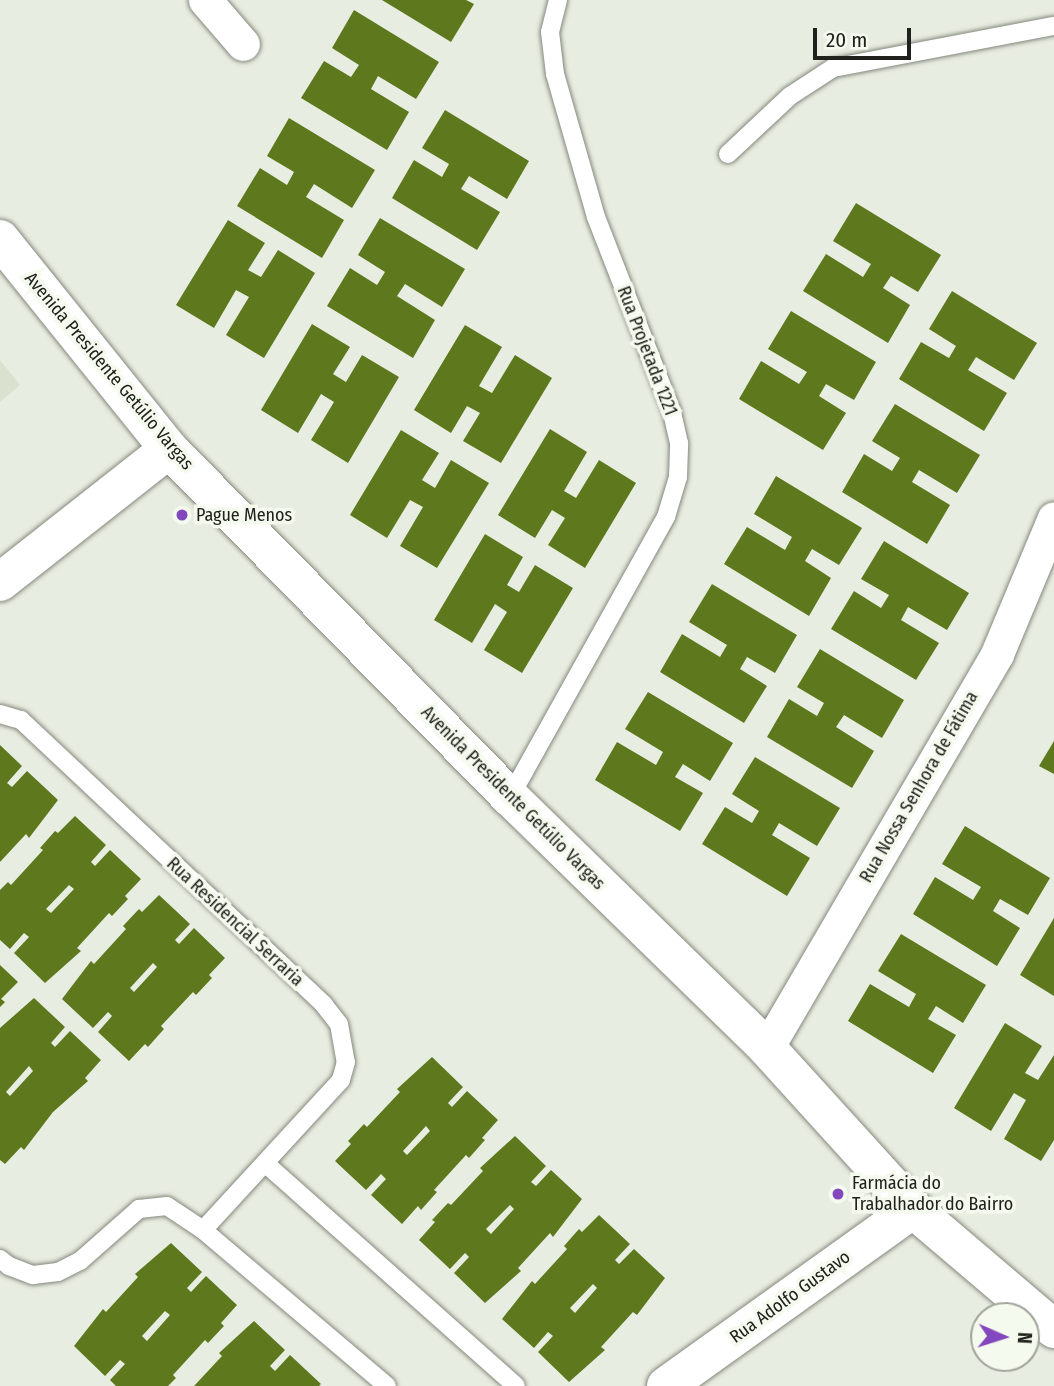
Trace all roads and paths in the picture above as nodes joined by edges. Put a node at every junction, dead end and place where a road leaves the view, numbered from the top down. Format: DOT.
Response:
graph roads {
  1 [pos="205,0"];
  2 [pos="558,0"];
  3 [pos="1054,26"];
  4 [pos="243,44"];
  5 [pos="728,154"];
  6 [pos="0,239"];
  7 [pos="169,449"];
  8 [pos="1054,518"];
  9 [pos="0,582"];
  10 [pos="0,714"];
  11 [pos="510,797"];
  12 [pos="767,1048"];
  13 [pos="266,1164"];
  14 [pos="914,1209"];
  15 [pos="203,1230"];
  16 [pos="0,1259"];
  17 [pos="1054,1329"];
  18 [pos="387,1386"];
  19 [pos="516,1386"];
  20 [pos="666,1386"];
  1 -- 4 [label="street"];
  2 -- 11 [label="lane, Rua Projetada 1221"];
  3 -- 5 [label="lane"];
  6 -- 7 [label="street, Avenida Presidente Getúlio Vargas"];
  7 -- 9 [label="street"];
  7 -- 11 [label="street, Avenida Presidente Getúlio Vargas"];
  8 -- 12 [label="street, Rua Nossa Senhora de Fátima"];
  10 -- 13 [label="lane, Rua Residencial Serraria"];
  11 -- 12 [label="street, Avenida Presidente Getúlio Vargas"];
  12 -- 14 [label="street, Avenida Presidente Getúlio Vargas"];
  13 -- 15 [label="lane, Rua Residencial Serraria"];
  13 -- 19 [label="lane"];
  14 -- 17 [label="street, Avenida Presidente Getúlio Vargas"];
  14 -- 20 [label="street, Rua Adolfo Gustavo"];
  15 -- 16 [label="lane"];
  15 -- 18 [label="lane"];
}
